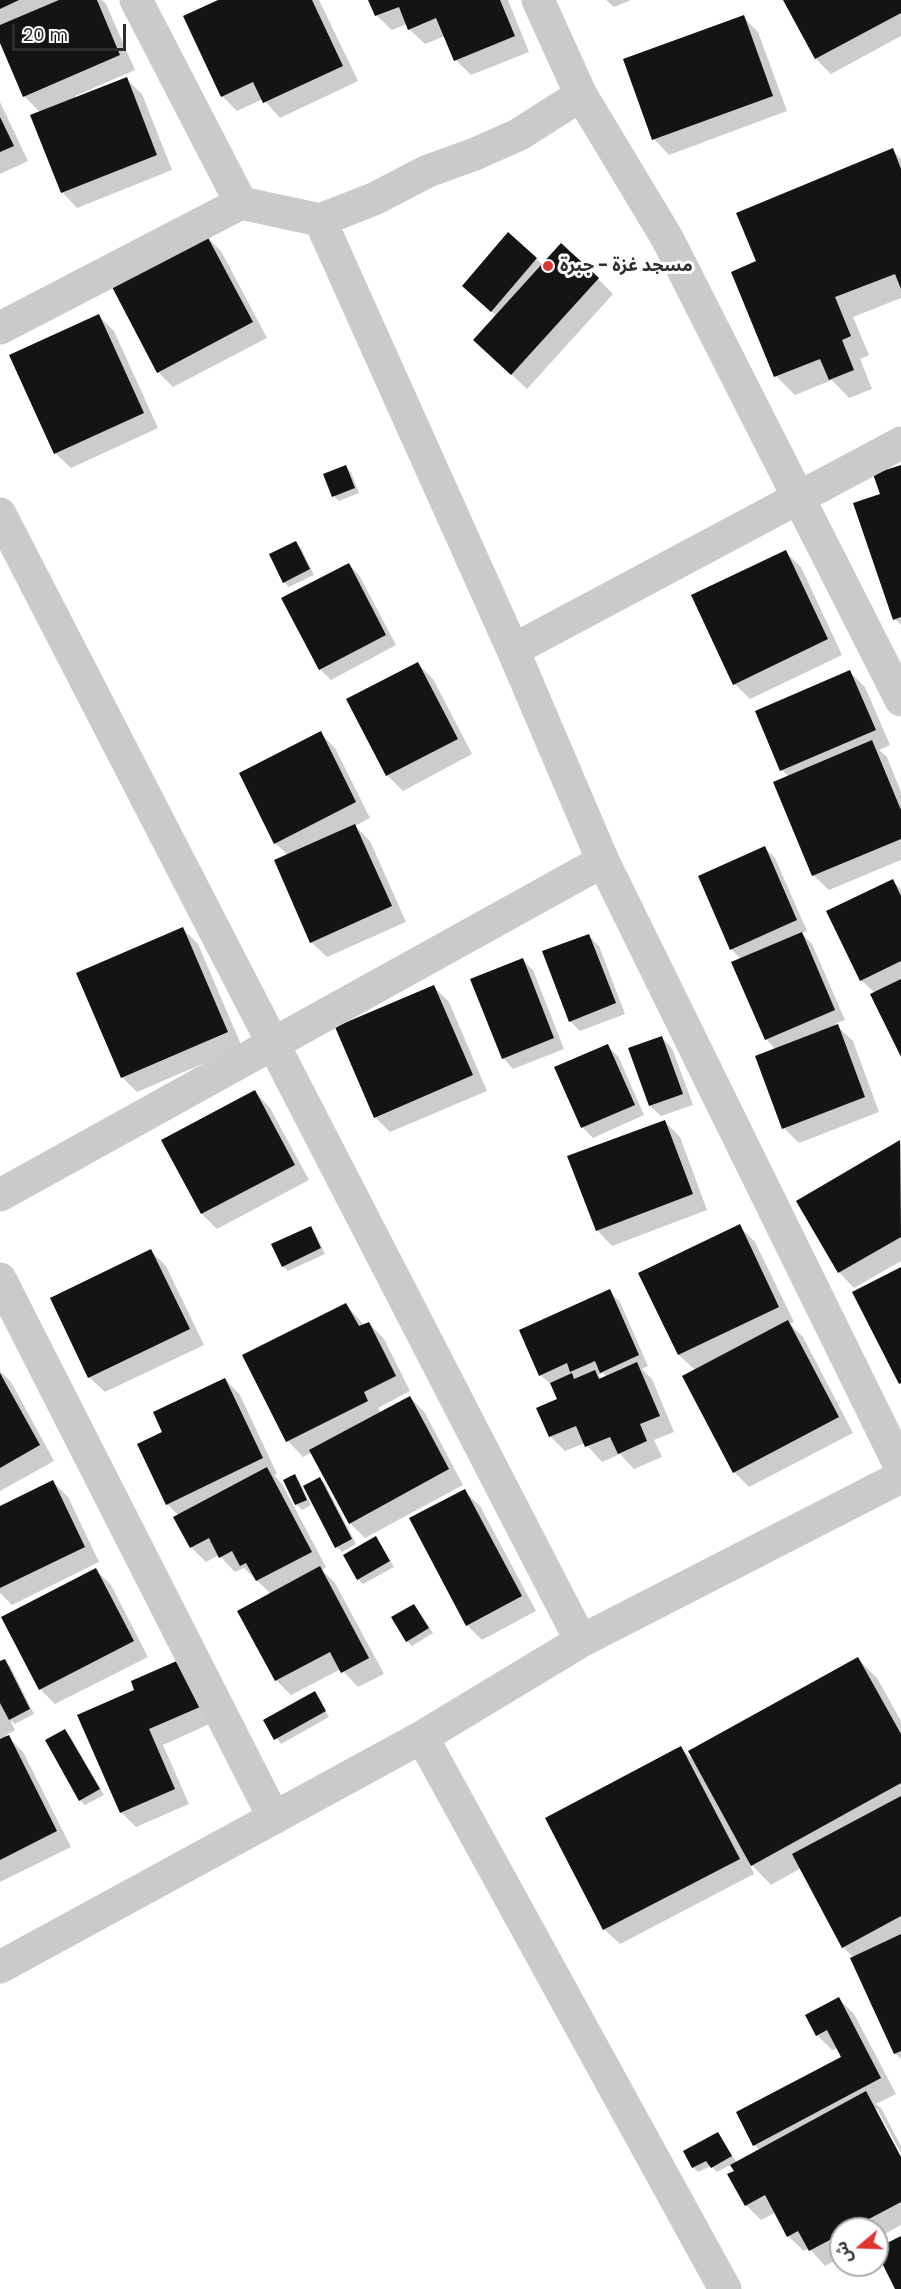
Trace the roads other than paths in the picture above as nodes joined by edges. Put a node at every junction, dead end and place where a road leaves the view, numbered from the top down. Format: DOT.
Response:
graph roads {
  1 [pos="136,0"];
  2 [pos="538,0"];
  3 [pos="581,95"];
  4 [pos="241,203"];
  5 [pos="320,220"];
  6 [pos="0,328"];
  7 [pos="901,443"];
  8 [pos="798,496"];
  9 [pos="0,514"];
  10 [pos="513,650"];
  11 [pos="901,700"];
  12 [pos="603,861"];
  13 [pos="273,1044"];
  14 [pos="0,1195"];
  15 [pos="0,1279"];
  16 [pos="901,1468"];
  17 [pos="901,1478"];
  18 [pos="581,1641"];
  19 [pos="422,1737"];
  20 [pos="274,1818"];
  21 [pos="0,1967"];
  22 [pos="725,2289"];
  1 -- 4 [label="street"];
  2 -- 3 [label="street"];
  3 -- 5 [label="street"];
  3 -- 8 [label="street"];
  4 -- 5 [label="street"];
  4 -- 6 [label="street"];
  5 -- 10 [label="street"];
  7 -- 8 [label="street"];
  8 -- 10 [label="street"];
  8 -- 11 [label="street"];
  9 -- 13 [label="street"];
  10 -- 12 [label="street"];
  12 -- 13 [label="street"];
  12 -- 16 [label="street"];
  13 -- 14 [label="street"];
  13 -- 18 [label="street"];
  15 -- 20 [label="street"];
  17 -- 18 [label="street"];
  18 -- 19 [label="street"];
  19 -- 20 [label="street"];
  19 -- 22 [label="street"];
  20 -- 21 [label="street"];
}
